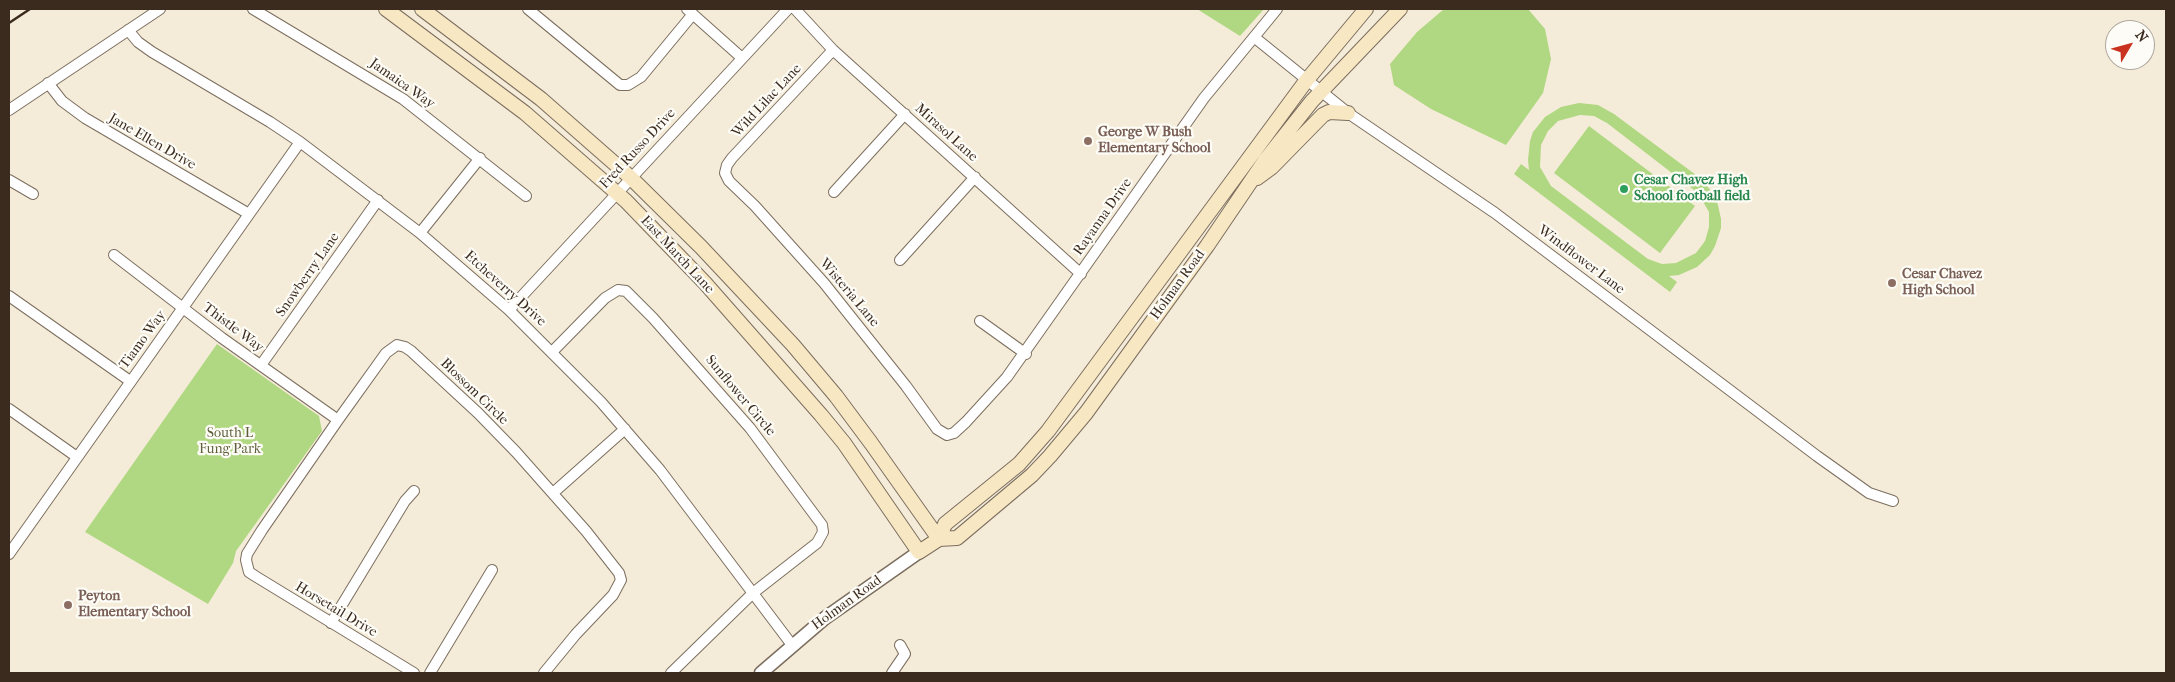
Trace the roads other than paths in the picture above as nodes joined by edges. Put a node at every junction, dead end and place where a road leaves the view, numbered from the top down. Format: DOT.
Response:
graph roads {
  1 [pos="160,9"];
  2 [pos="253,9"];
  3 [pos="386,9"];
  4 [pos="422,9"];
  5 [pos="528,9"];
  6 [pos="788,9"];
  7 [pos="795,9"];
  8 [pos="1277,9"];
  9 [pos="1366,9"];
  10 [pos="1400,9"];
  11 [pos="690,11"];
  12 [pos="128,30"];
  13 [pos="1254,37"];
  14 [pos="834,50"];
  15 [pos="742,58"];
  16 [pos="1306,81"];
  17 [pos="48,83"];
  18 [pos="1321,92"];
  19 [pos="9,110"];
  20 [pos="1348,113"];
  21 [pos="904,114"];
  22 [pos="300,142"];
  23 [pos="480,158"];
  24 [pos="725,173"];
  25 [pos="630,177"];
  26 [pos="975,177"];
  27 [pos="9,180"];
  28 [pos="1246,185"];
  29 [pos="617,192"];
  30 [pos="834,192"];
  31 [pos="33,194"];
  32 [pos="526,196"];
  33 [pos="378,200"];
  34 [pos="249,214"];
  35 [pos="420,233"];
  36 [pos="114,255"];
  37 [pos="900,260"];
  38 [pos="1081,274"];
  39 [pos="9,296"];
  40 [pos="183,307"];
  41 [pos="509,310"];
  42 [pos="980,321"];
  43 [pos="552,352"];
  44 [pos="1026,354"];
  45 [pos="261,365"];
  46 [pos="130,381"];
  47 [pos="9,409"];
  48 [pos="338,420"];
  49 [pos="625,429"];
  50 [pos="946,435"];
  51 [pos="77,456"];
  52 [pos="414,491"];
  53 [pos="553,493"];
  54 [pos="1893,501"];
  55 [pos="939,539"];
  56 [pos="919,552"];
  57 [pos="9,554"];
  58 [pos="246,566"];
  59 [pos="492,570"];
  60 [pos="753,593"];
  61 [pos="331,623"];
  62 [pos="792,645"];
  63 [pos="900,645"];
  64 [pos="414,673"];
  65 [pos="430,673"];
  66 [pos="544,673"];
  67 [pos="671,673"];
  68 [pos="761,673"];
  69 [pos="892,673"];
  1 -- 12 [label="street"];
  2 -- 23 [label="street, Jamaica Way"];
  3 -- 29 [label="main road, East March Lane"];
  4 -- 25 [label="main road, East March Lane"];
  5 -- 11 [label="street"];
  6 -- 15 [label="street, Fred Russo Drive"];
  7 -- 14 [label="street, Mirasol Lane"];
  8 -- 13 [label="street, Rayanna Drive"];
  9 -- 16 [label="main road, Holman Road"];
  10 -- 18 [label="main road, Holman Road"];
  11 -- 15 [label="street"];
  12 -- 17 [label="street"];
  12 -- 22 [label="street, Etcheverry Drive"];
  13 -- 16 [label="street, Windflower Lane"];
  13 -- 38 [label="street, Rayanna Drive"];
  14 -- 21 [label="street, Mirasol Lane"];
  14 -- 24 [label="street, Wild Lilac Lane"];
  15 -- 25 [label="street, Fred Russo Drive"];
  16 -- 18 [label="street, Windflower Lane"];
  16 -- 55 [label="main road, Holman Road"];
  17 -- 19 [label="street"];
  17 -- 34 [label="street, Jane Ellen Drive"];
  18 -- 20 [label="street, Windflower Lane"];
  18 -- 28 [label="main road, Holman Road"];
  20 -- 28 [label="main road"];
  20 -- 54 [label="street, Windflower Lane"];
  21 -- 26 [label="street, Mirasol Lane"];
  21 -- 30 [label="street"];
  22 -- 33 [label="street, Etcheverry Drive"];
  22 -- 34 [label="street, Tiamo Way"];
  23 -- 32 [label="street, Jamaica Way"];
  23 -- 35 [label="street"];
  24 -- 50 [label="street, Wisteria Lane"];
  25 -- 29 [label="street, Fred Russo Drive"];
  25 -- 55 [label="main road, East March Lane"];
  26 -- 37 [label="street"];
  26 -- 38 [label="street, Mirasol Lane"];
  27 -- 31 [label="street"];
  28 -- 55 [label="main road, Holman Road"];
  29 -- 41 [label="street, Fred Russo Drive"];
  29 -- 56 [label="main road, East March Lane"];
  33 -- 35 [label="street, Etcheverry Drive"];
  33 -- 45 [label="street, Snowberry Lane"];
  34 -- 40 [label="street, Tiamo Way"];
  35 -- 41 [label="street, Etcheverry Drive"];
  36 -- 40 [label="street, Thistle Way"];
  38 -- 44 [label="street, Rayanna Drive"];
  39 -- 46 [label="street"];
  40 -- 45 [label="street, Thistle Way"];
  40 -- 46 [label="street, Tiamo Way"];
  41 -- 43 [label="street, Etcheverry Drive"];
  42 -- 44 [label="street"];
  43 -- 49 [label="street, Etcheverry Drive"];
  43 -- 60 [label="street, Sunflower Circle"];
  44 -- 50 [label="street, Rayanna Drive"];
  45 -- 48 [label="street, Thistle Way"];
  46 -- 51 [label="street, Tiamo Way"];
  47 -- 51 [label="street"];
  48 -- 53 [label="street, Blossom Circle"];
  48 -- 58 [label="street, Blossom Circle"];
  49 -- 53 [label="street"];
  49 -- 60 [label="street, Etcheverry Drive"];
  51 -- 57 [label="street, Tiamo Way"];
  52 -- 61 [label="street"];
  53 -- 66 [label="street, Blossom Circle"];
  55 -- 56 [label="main road, Holman Road"];
  56 -- 62 [label="street, Holman Road"];
  58 -- 61 [label="street, Horsetail Drive"];
  59 -- 65 [label="street"];
  60 -- 62 [label="street, Etcheverry Drive"];
  60 -- 67 [label="street"];
  61 -- 64 [label="street, Horsetail Drive"];
  62 -- 68 [label="street, Holman Road"];
  63 -- 69 [label="street"];
}
